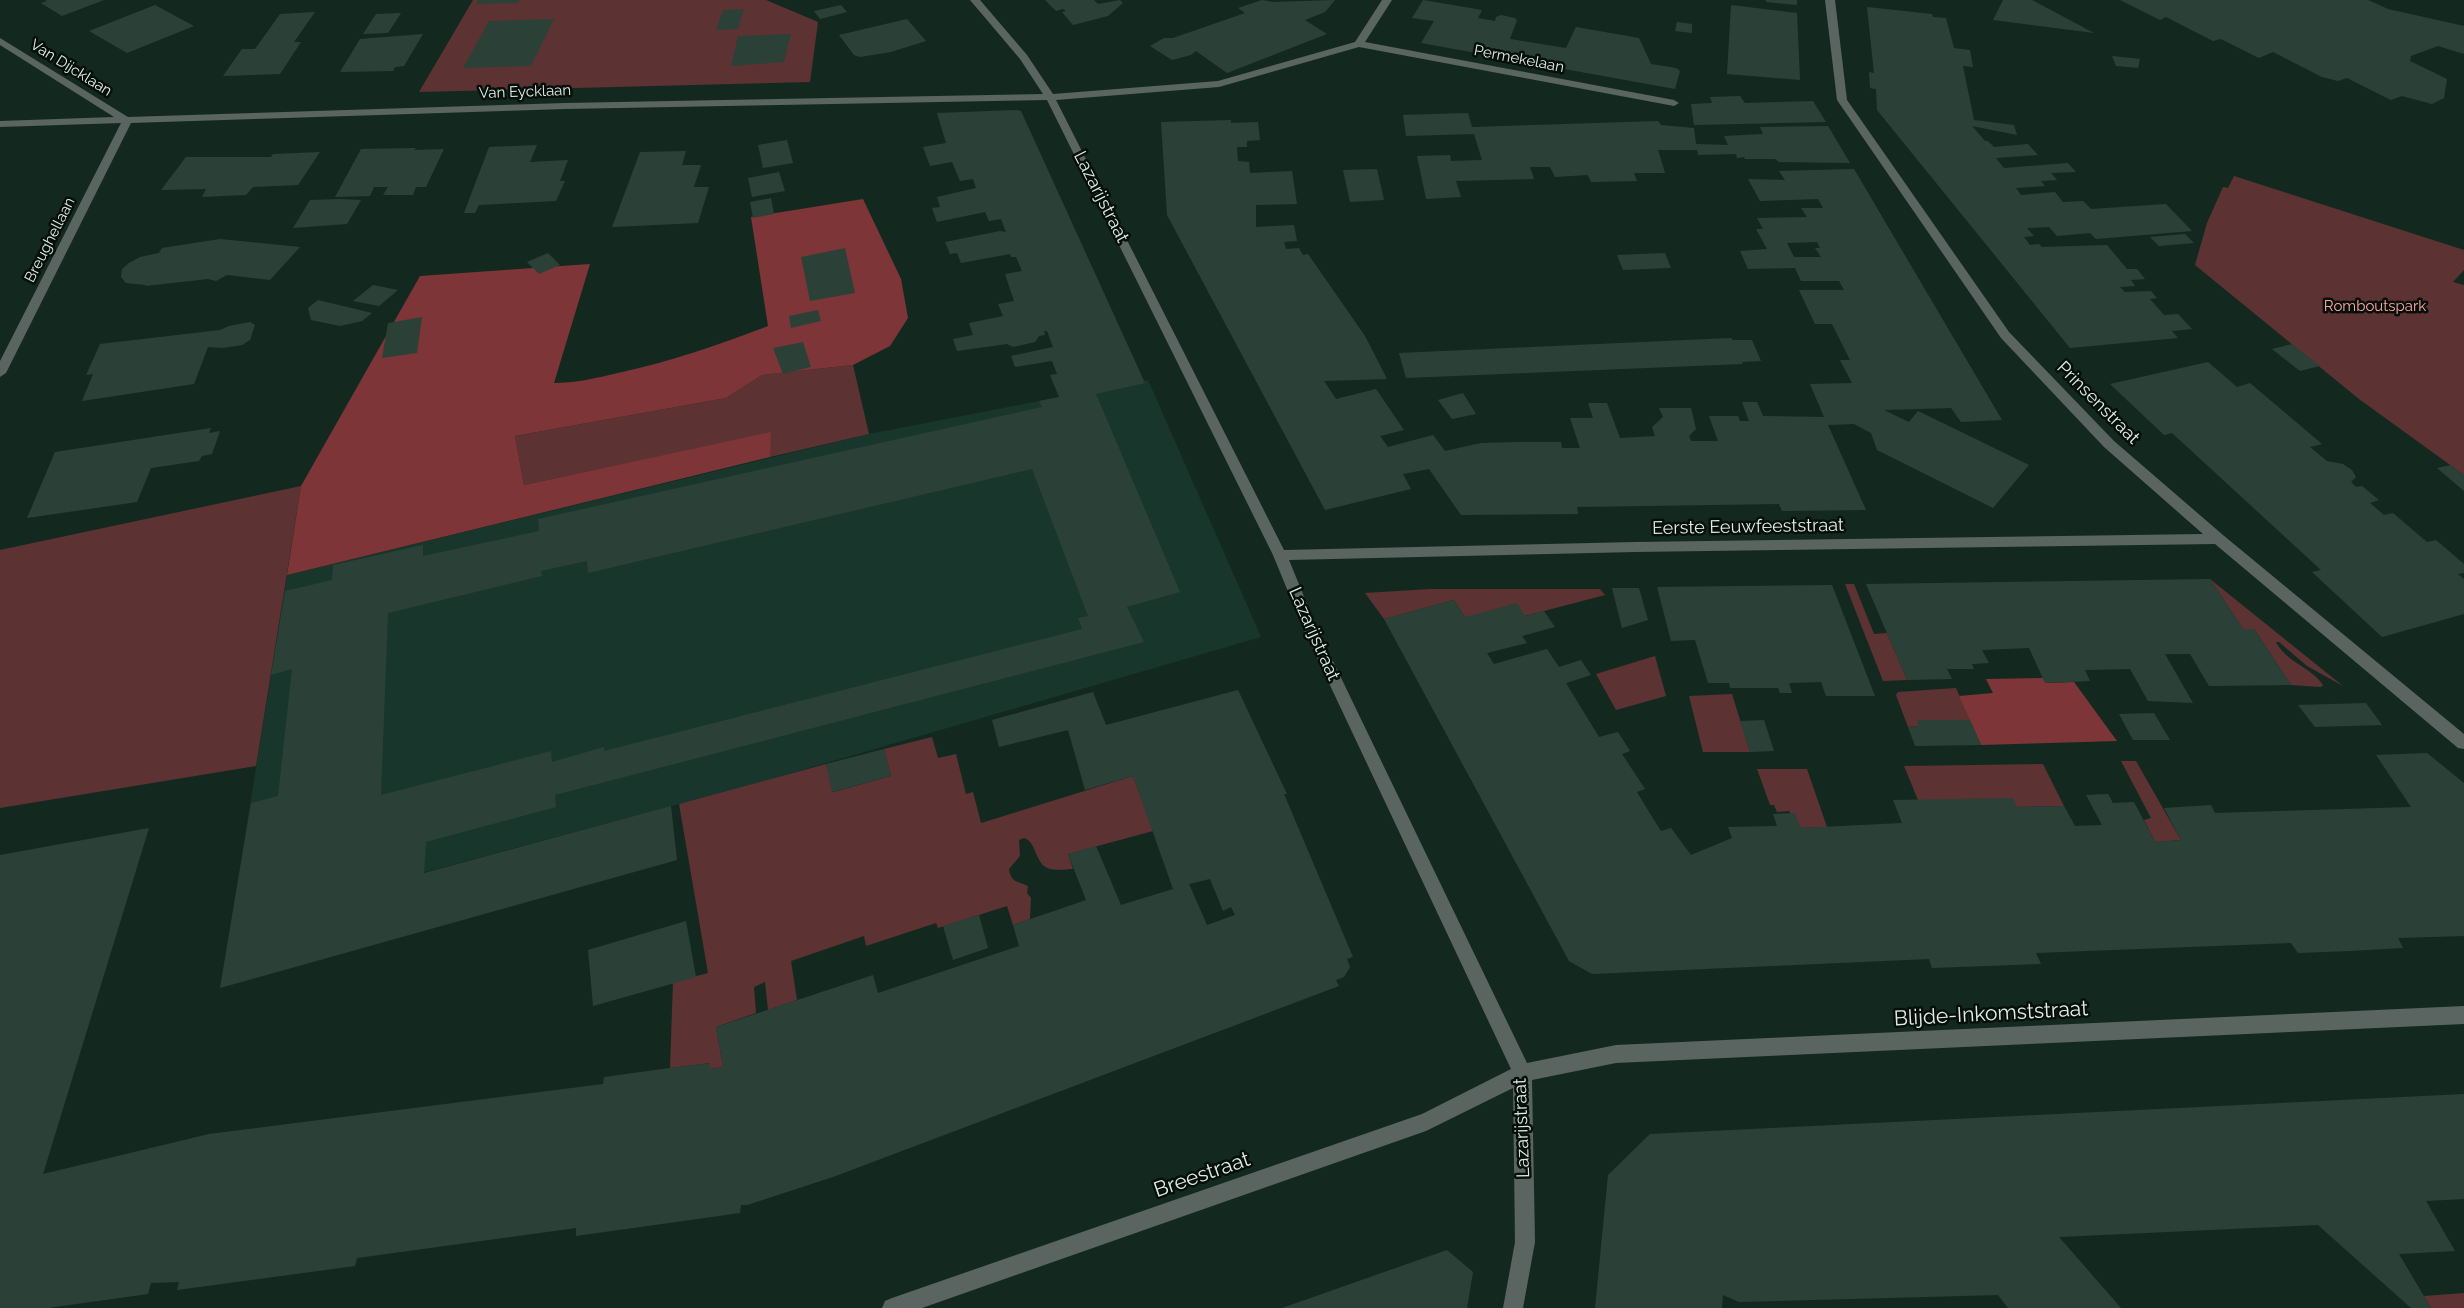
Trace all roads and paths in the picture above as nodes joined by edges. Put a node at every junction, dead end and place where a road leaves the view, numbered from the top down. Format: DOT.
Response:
graph roads {
  1 [pos="975,0"];
  2 [pos="1387,0"];
  3 [pos="1830,0"];
  4 [pos="0,41"];
  5 [pos="1359,44"];
  6 [pos="1050,97"];
  7 [pos="1674,103"];
  8 [pos="127,121"];
  9 [pos="0,124"];
  10 [pos="0,373"];
  11 [pos="2218,539"];
  12 [pos="1280,555"];
  13 [pos="2464,743"];
  14 [pos="2464,1015"];
  15 [pos="1522,1073"];
  16 [pos="892,1308"];
  17 [pos="1514,1308"];
  1 -- 6 [label="street, Lazarijstraat"];
  2 -- 5 [label="street"];
  3 -- 11 [label="street, Prinsenstraat"];
  4 -- 8 [label="street, Van Dijcklaan"];
  5 -- 6 [label="street, Permekelaan"];
  5 -- 7 [label="street, Permekelaan"];
  6 -- 8 [label="street, Van Eycklaan"];
  6 -- 12 [label="street, Lazarijstraat"];
  8 -- 9 [label="street, Van Eycklaan"];
  8 -- 10 [label="street, Breughellaan"];
  11 -- 12 [label="street, Eerste Eeuwfeeststraat"];
  11 -- 13 [label="street, Prinsenstraat"];
  12 -- 15 [label="street, Lazarijstraat"];
  14 -- 15 [label="street, Blijde-Inkomststraat"];
  15 -- 16 [label="street, Breestraat"];
  15 -- 17 [label="street, Lazarijstraat"];
}
